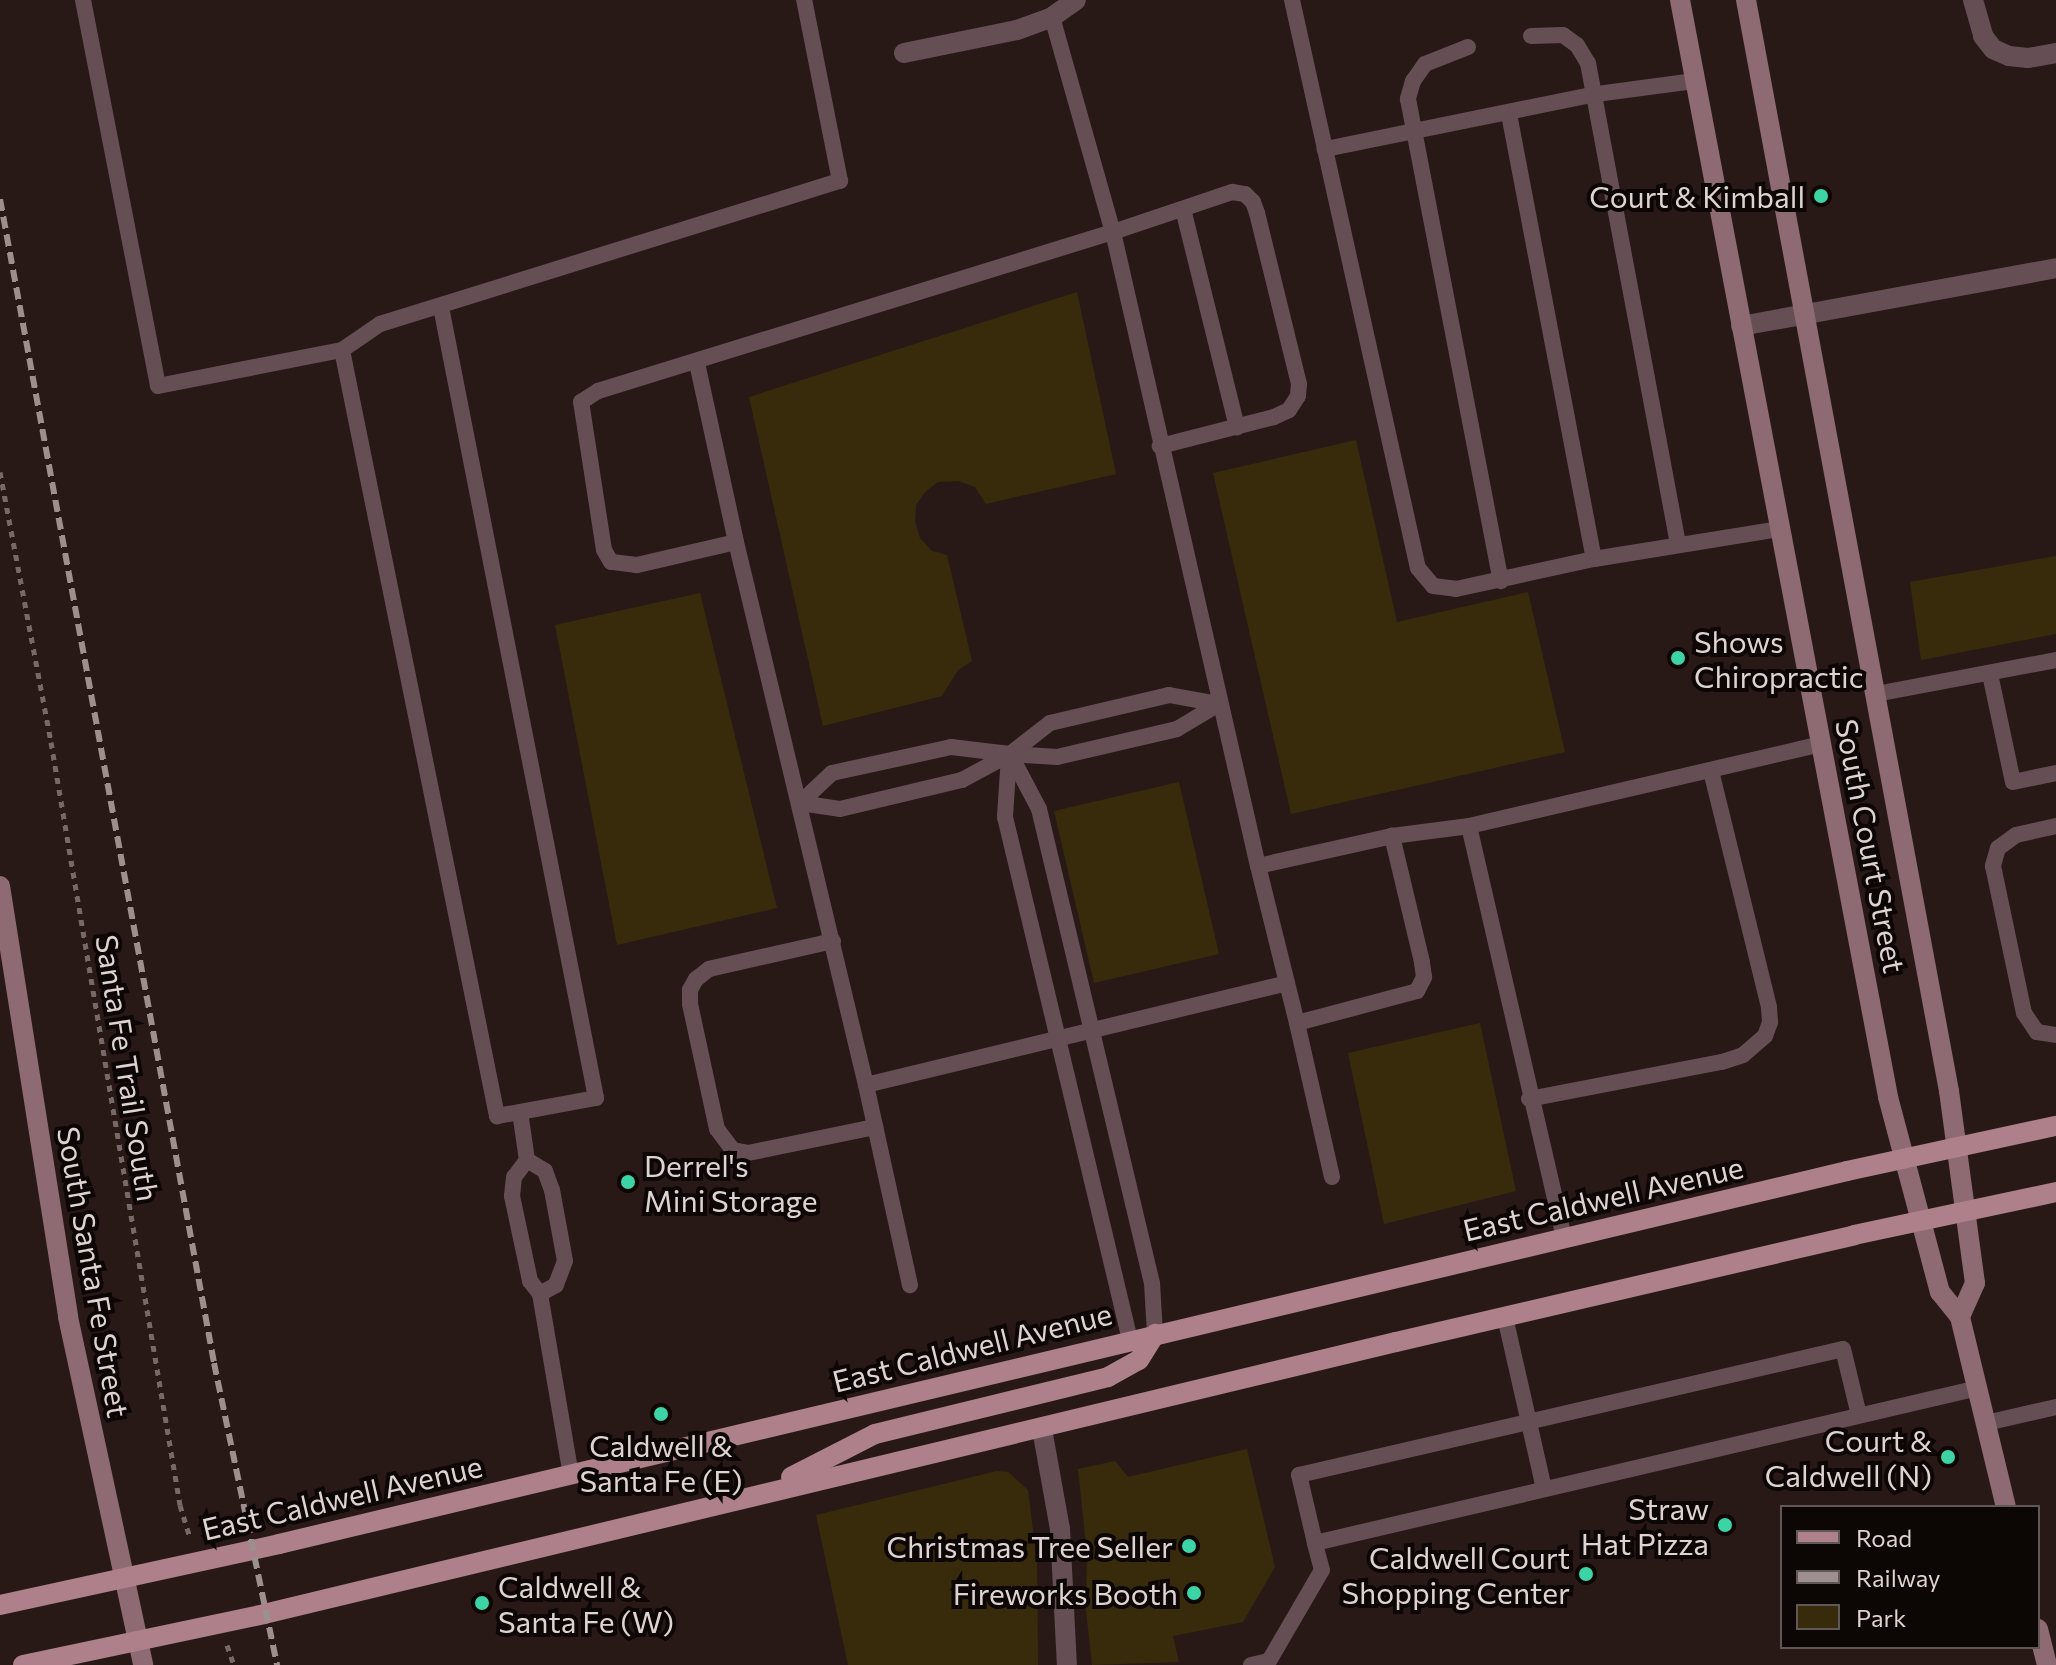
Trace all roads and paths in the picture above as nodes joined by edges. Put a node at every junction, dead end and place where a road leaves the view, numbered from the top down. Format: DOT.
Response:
graph roads {
  1 [pos="83,0"];
  2 [pos="804,0"];
  3 [pos="1076,0"];
  4 [pos="1292,0"];
  5 [pos="1680,0"];
  6 [pos="1746,0"];
  7 [pos="1973,0"];
  8 [pos="1052,17"];
  9 [pos="1531,36"];
  10 [pos="1468,47"];
  11 [pos="904,53"];
  12 [pos="2056,53"];
  13 [pos="1694,81"];
  14 [pos="1596,94"];
  15 [pos="1509,114"];
  16 [pos="1414,132"];
  17 [pos="1325,149"];
  18 [pos="1183,209"];
  19 [pos="1113,232"];
  20 [pos="2056,268"];
  21 [pos="441,307"];
  22 [pos="1806,315"];
  23 [pos="1741,326"];
  24 [pos="342,350"];
  25 [pos="697,363"];
  26 [pos="1237,427"];
  27 [pos="1160,446"];
  28 [pos="0,472"];
  29 [pos="1779,529"];
  30 [pos="736,542"];
  31 [pos="1678,543"];
  32 [pos="1594,559"];
  33 [pos="1501,581"];
  34 [pos="2056,660"];
  35 [pos="1990,674"];
  36 [pos="1876,694"];
  37 [pos="1219,704"];
  38 [pos="1820,744"];
  39 [pos="1010,754"];
  40 [pos="1711,770"];
  41 [pos="2056,773"];
  42 [pos="800,803"];
  43 [pos="1469,826"];
  44 [pos="2056,826"];
  45 [pos="1392,836"];
  46 [pos="1258,866"];
  47 [pos="0,886"];
  48 [pos="833,941"];
  49 [pos="1287,983"];
  50 [pos="1297,1023"];
  51 [pos="1090,1032"];
  52 [pos="2056,1035"];
  53 [pos="1057,1038"];
  54 [pos="866,1085"];
  55 [pos="1529,1099"];
  56 [pos="520,1112"];
  57 [pos="2056,1126"];
  58 [pos="875,1127"];
  59 [pos="1958,1147"];
  60 [pos="1905,1159"];
  61 [pos="527,1160"];
  62 [pos="1332,1177"];
  63 [pos="2056,1192"];
  64 [pos="1967,1210"];
  65 [pos="1920,1220"];
  66 [pos="1564,1238"];
  67 [pos="910,1285"];
  68 [pos="540,1294"];
  69 [pos="1505,1317"];
  70 [pos="1960,1317"];
  71 [pos="1155,1334"];
  72 [pos="1130,1340"];
  73 [pos="1978,1388"];
  74 [pos="2056,1407"];
  75 [pos="1859,1415"];
  76 [pos="1529,1422"];
  77 [pos="1986,1423"];
  78 [pos="1042,1429"];
  79 [pos="571,1475"];
  80 [pos="1544,1489"];
  81 [pos="763,1492"];
  82 [pos="2006,1505"];
  83 [pos="1315,1543"];
  84 [pos="198,1561"];
  85 [pos="123,1579"];
  86 [pos="0,1605"];
  87 [pos="219,1624"];
  88 [pos="2040,1637"];
  89 [pos="137,1642"];
  90 [pos="23,1665"];
  91 [pos="143,1665"];
  92 [pos="234,1665"];
  93 [pos="1067,1665"];
  94 [pos="1251,1665"];
  95 [pos="2047,1665"];
  1 -- 24 [label="lane"];
  2 -- 21 [label="lane"];
  3 -- 8 [label="street"];
  4 -- 17 [label="lane"];
  5 -- 13 [label="street, South Court Street"];
  6 -- 22 [label="street, South Court Street"];
  7 -- 12 [label="street"];
  8 -- 11 [label="street"];
  8 -- 19 [label="lane"];
  9 -- 14 [label="lane"];
  10 -- 16 [label="lane"];
  13 -- 14 [label="lane"];
  13 -- 23 [label="street, South Court Street"];
  14 -- 15 [label="lane"];
  14 -- 31 [label="lane"];
  15 -- 16 [label="lane"];
  15 -- 32 [label="lane"];
  16 -- 17 [label="lane"];
  16 -- 33 [label="lane"];
  17 -- 33 [label="lane"];
  18 -- 19 [label="lane"];
  18 -- 26 [label="lane"];
  18 -- 26 [label="lane"];
  19 -- 25 [label="lane"];
  19 -- 27 [label="lane"];
  20 -- 22 [label="street"];
  21 -- 24 [label="lane"];
  21 -- 56 [label="lane"];
  22 -- 23 [label="street"];
  22 -- 36 [label="street, South Court Street"];
  23 -- 29 [label="street, South Court Street"];
  24 -- 56 [label="lane"];
  25 -- 30 [label="lane"];
  25 -- 30 [label="lane"];
  26 -- 27 [label="lane"];
  27 -- 37 [label="lane"];
  28 -- 84 [label="path, Santa Fe Trail South"];
  29 -- 31 [label="lane"];
  29 -- 38 [label="street, South Court Street"];
  30 -- 42 [label="lane"];
  31 -- 32 [label="lane"];
  32 -- 33 [label="lane"];
  34 -- 35 [label="lane"];
  35 -- 36 [label="lane"];
  35 -- 41 [label="lane"];
  36 -- 59 [label="street, South Court Street"];
  37 -- 39 [label="lane"];
  37 -- 39 [label="lane"];
  37 -- 46 [label="lane"];
  38 -- 40 [label="lane"];
  38 -- 60 [label="street, South Court Street"];
  39 -- 42 [label="lane"];
  39 -- 42 [label="lane"];
  39 -- 51 [label="lane"];
  39 -- 53 [label="lane"];
  40 -- 43 [label="lane"];
  40 -- 55 [label="lane"];
  42 -- 48 [label="lane"];
  43 -- 45 [label="lane"];
  43 -- 55 [label="lane"];
  44 -- 52 [label="lane"];
  45 -- 46 [label="lane"];
  45 -- 50 [label="lane"];
  46 -- 49 [label="lane"];
  47 -- 85 [label="street, South Santa Fe Street"];
  48 -- 54 [label="lane"];
  48 -- 58 [label="lane"];
  49 -- 50 [label="lane"];
  49 -- 51 [label="lane"];
  50 -- 62 [label="lane"];
  51 -- 53 [label="lane"];
  51 -- 71 [label="lane"];
  53 -- 54 [label="lane"];
  53 -- 72 [label="lane"];
  54 -- 58 [label="lane"];
  55 -- 66 [label="lane"];
  56 -- 61 [label="lane"];
  57 -- 59 [label="main road, East Caldwell Avenue"];
  58 -- 67 [label="lane"];
  59 -- 60 [label="main road, East Caldwell Avenue"];
  59 -- 64 [label="street, South Court Street"];
  60 -- 65 [label="street, South Court Street"];
  60 -- 66 [label="main road, East Caldwell Avenue"];
  61 -- 68 [label="lane"];
  61 -- 68 [label="lane"];
  63 -- 64 [label="main road"];
  64 -- 65 [label="main road"];
  64 -- 70 [label="street, South Court Street"];
  65 -- 69 [label="main road"];
  65 -- 70 [label="street, South Court Street"];
  66 -- 71 [label="main road, East Caldwell Avenue"];
  68 -- 79 [label="lane"];
  69 -- 76 [label="lane"];
  69 -- 78 [label="main road"];
  70 -- 73 [label="street, South Court Street"];
  71 -- 72 [label="main road, East Caldwell Avenue"];
  71 -- 81 [label="main road"];
  72 -- 79 [label="main road, East Caldwell Avenue"];
  73 -- 75 [label="lane"];
  73 -- 77 [label="street, South Court Street"];
  74 -- 77 [label="lane"];
  75 -- 76 [label="lane"];
  75 -- 80 [label="lane"];
  76 -- 80 [label="lane"];
  76 -- 83 [label="lane"];
  77 -- 82 [label="street, South Court Street"];
  78 -- 81 [label="main road"];
  78 -- 93 [label="street"];
  79 -- 84 [label="main road, East Caldwell Avenue"];
  80 -- 83 [label="lane"];
  81 -- 87 [label="main road"];
  83 -- 94 [label="lane"];
  84 -- 85 [label="main road, East Caldwell Avenue"];
  85 -- 86 [label="main road, East Caldwell Avenue"];
  85 -- 89 [label="street, South Santa Fe Street"];
  87 -- 89 [label="main road"];
  87 -- 92 [label="path"];
  88 -- 95 [label="street"];
  89 -- 90 [label="main road"];
  89 -- 91 [label="street, South Santa Fe Street"];
}
